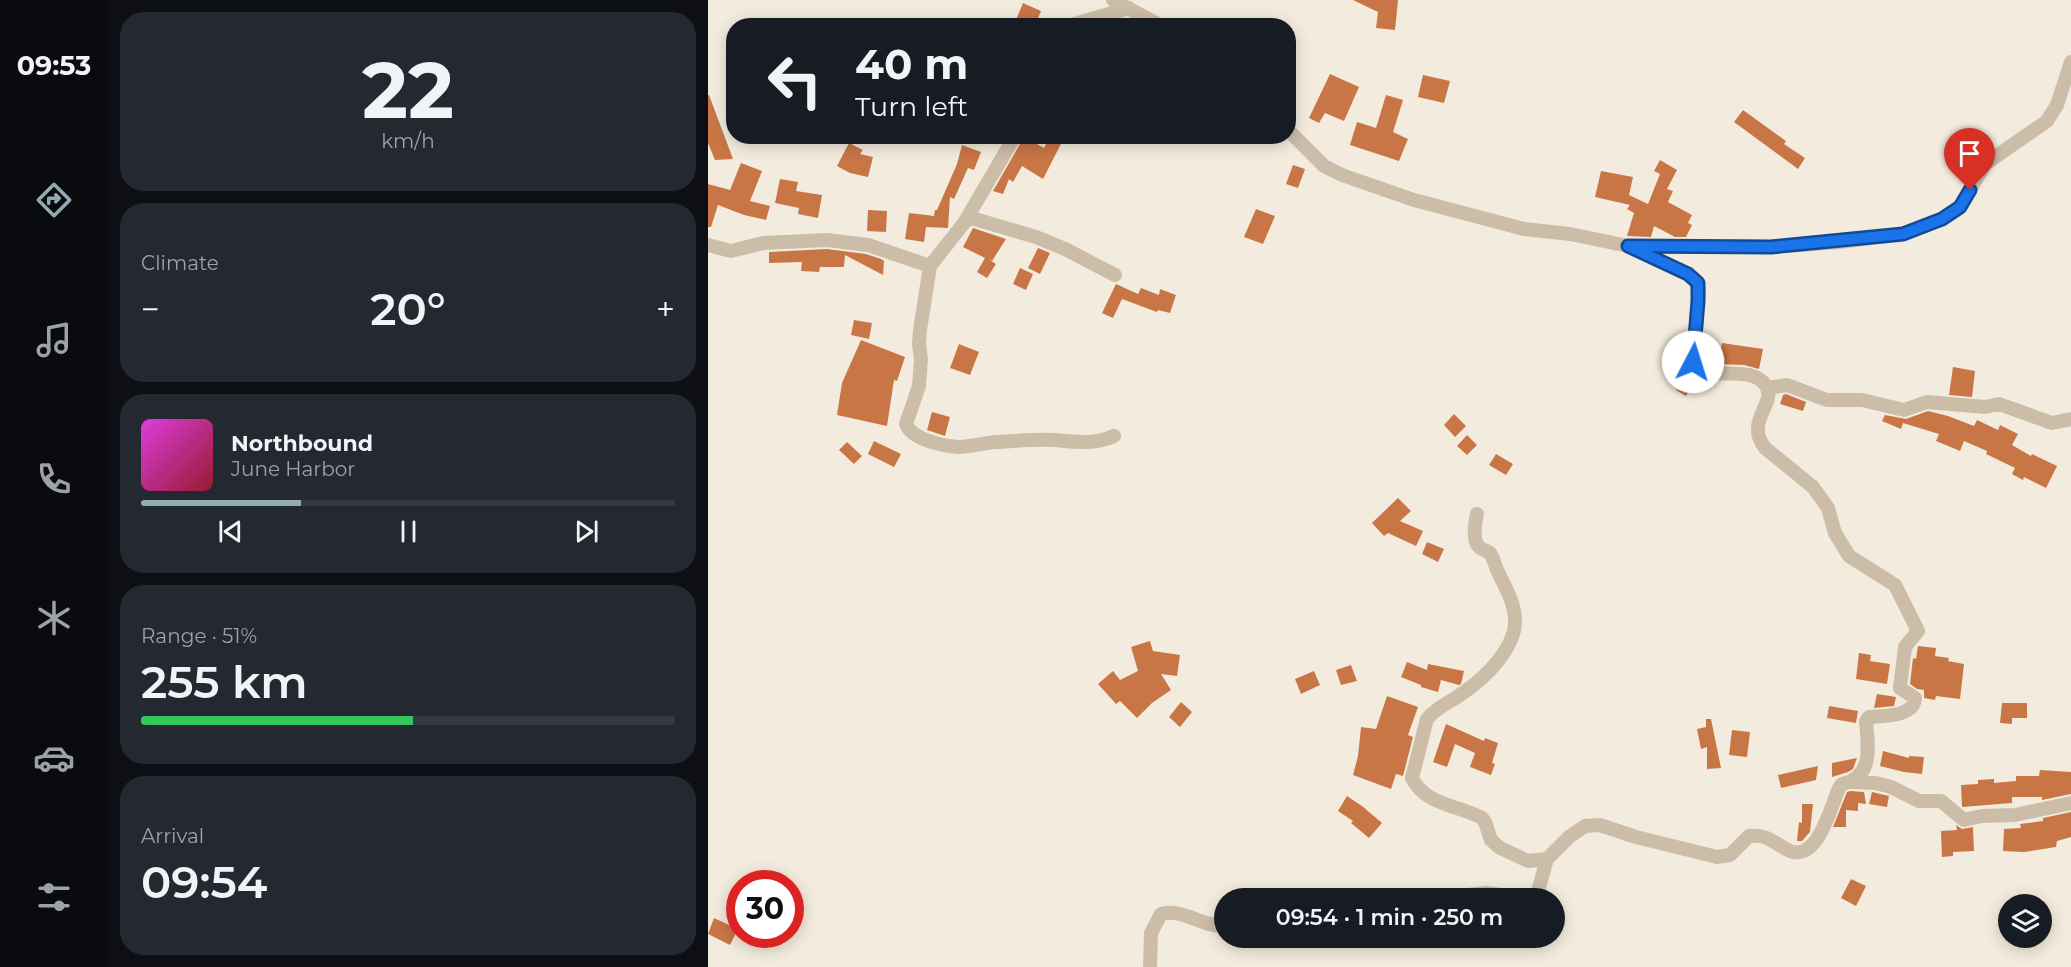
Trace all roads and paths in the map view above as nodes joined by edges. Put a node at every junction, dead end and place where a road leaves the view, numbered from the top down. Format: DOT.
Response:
graph roads {
  1 [pos="1113,0"];
  2 [pos="1129,8"];
  3 [pos="1095,18"];
  4 [pos="1147,18"];
  5 [pos="2071,62"];
  6 [pos="1296,138"];
  7 [pos="1010,144"];
  8 [pos="968,217"];
  9 [pos="708,245"];
  10 [pos="1628,246"];
  11 [pos="930,266"];
  12 [pos="1115,275"];
  13 [pos="1767,388"];
  14 [pos="2071,419"];
  15 [pos="1114,436"];
  16 [pos="1477,514"];
  17 [pos="1852,782"];
  18 [pos="2071,803"];
  19 [pos="1547,860"];
  20 [pos="1539,888"];
  21 [pos="1214,927"];
  22 [pos="1150,967"];
  1 -- 2 [label="street"];
  2 -- 3 [label="street"];
  2 -- 4 [label="street"];
  5 -- 10 [label="street"];
  6 -- 10 [label="street"];
  7 -- 8 [label="street"];
  8 -- 11 [label="street"];
  8 -- 12 [label="street"];
  9 -- 11 [label="street"];
  10 -- 13 [label="street"];
  11 -- 15 [label="street"];
  13 -- 14 [label="street"];
  13 -- 17 [label="street"];
  16 -- 19 [label="street"];
  17 -- 18 [label="street"];
  17 -- 19 [label="street"];
  19 -- 20 [label="street"];
  21 -- 22 [label="street"];
}
